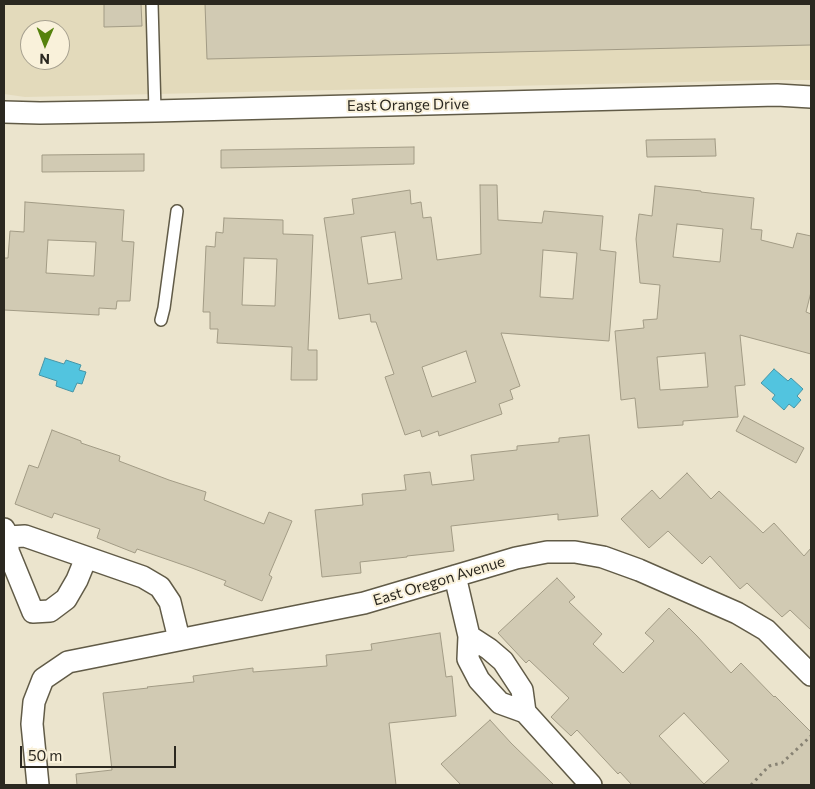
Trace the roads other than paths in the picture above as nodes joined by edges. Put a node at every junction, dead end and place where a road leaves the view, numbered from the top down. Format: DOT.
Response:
graph roads {
  1 [pos="152,4"];
  2 [pos="811,97"];
  3 [pos="155,111"];
  4 [pos="4,112"];
  5 [pos="177,211"];
  6 [pos="161,320"];
  7 [pos="6,533"];
  8 [pos="86,558"];
  9 [pos="455,576"];
  10 [pos="469,636"];
  11 [pos="178,640"];
  12 [pos="811,676"];
  13 [pos="525,712"];
  14 [pos="38,785"];
  15 [pos="591,785"];
  1 -- 3 [label="lane"];
  2 -- 3 [label="street, East Orange Drive"];
  3 -- 4 [label="street, East Orange Drive"];
  5 -- 6 [label="lane"];
  7 -- 8 [label="street"];
  7 -- 8 [label="street"];
  8 -- 11 [label="street"];
  9 -- 10 [label="street"];
  9 -- 11 [label="street, East Oregon Avenue"];
  9 -- 12 [label="street, East Oregon Avenue"];
  10 -- 13 [label="street"];
  10 -- 13 [label="street"];
  11 -- 14 [label="street, East Oregon Avenue"];
  13 -- 15 [label="street"];
}
